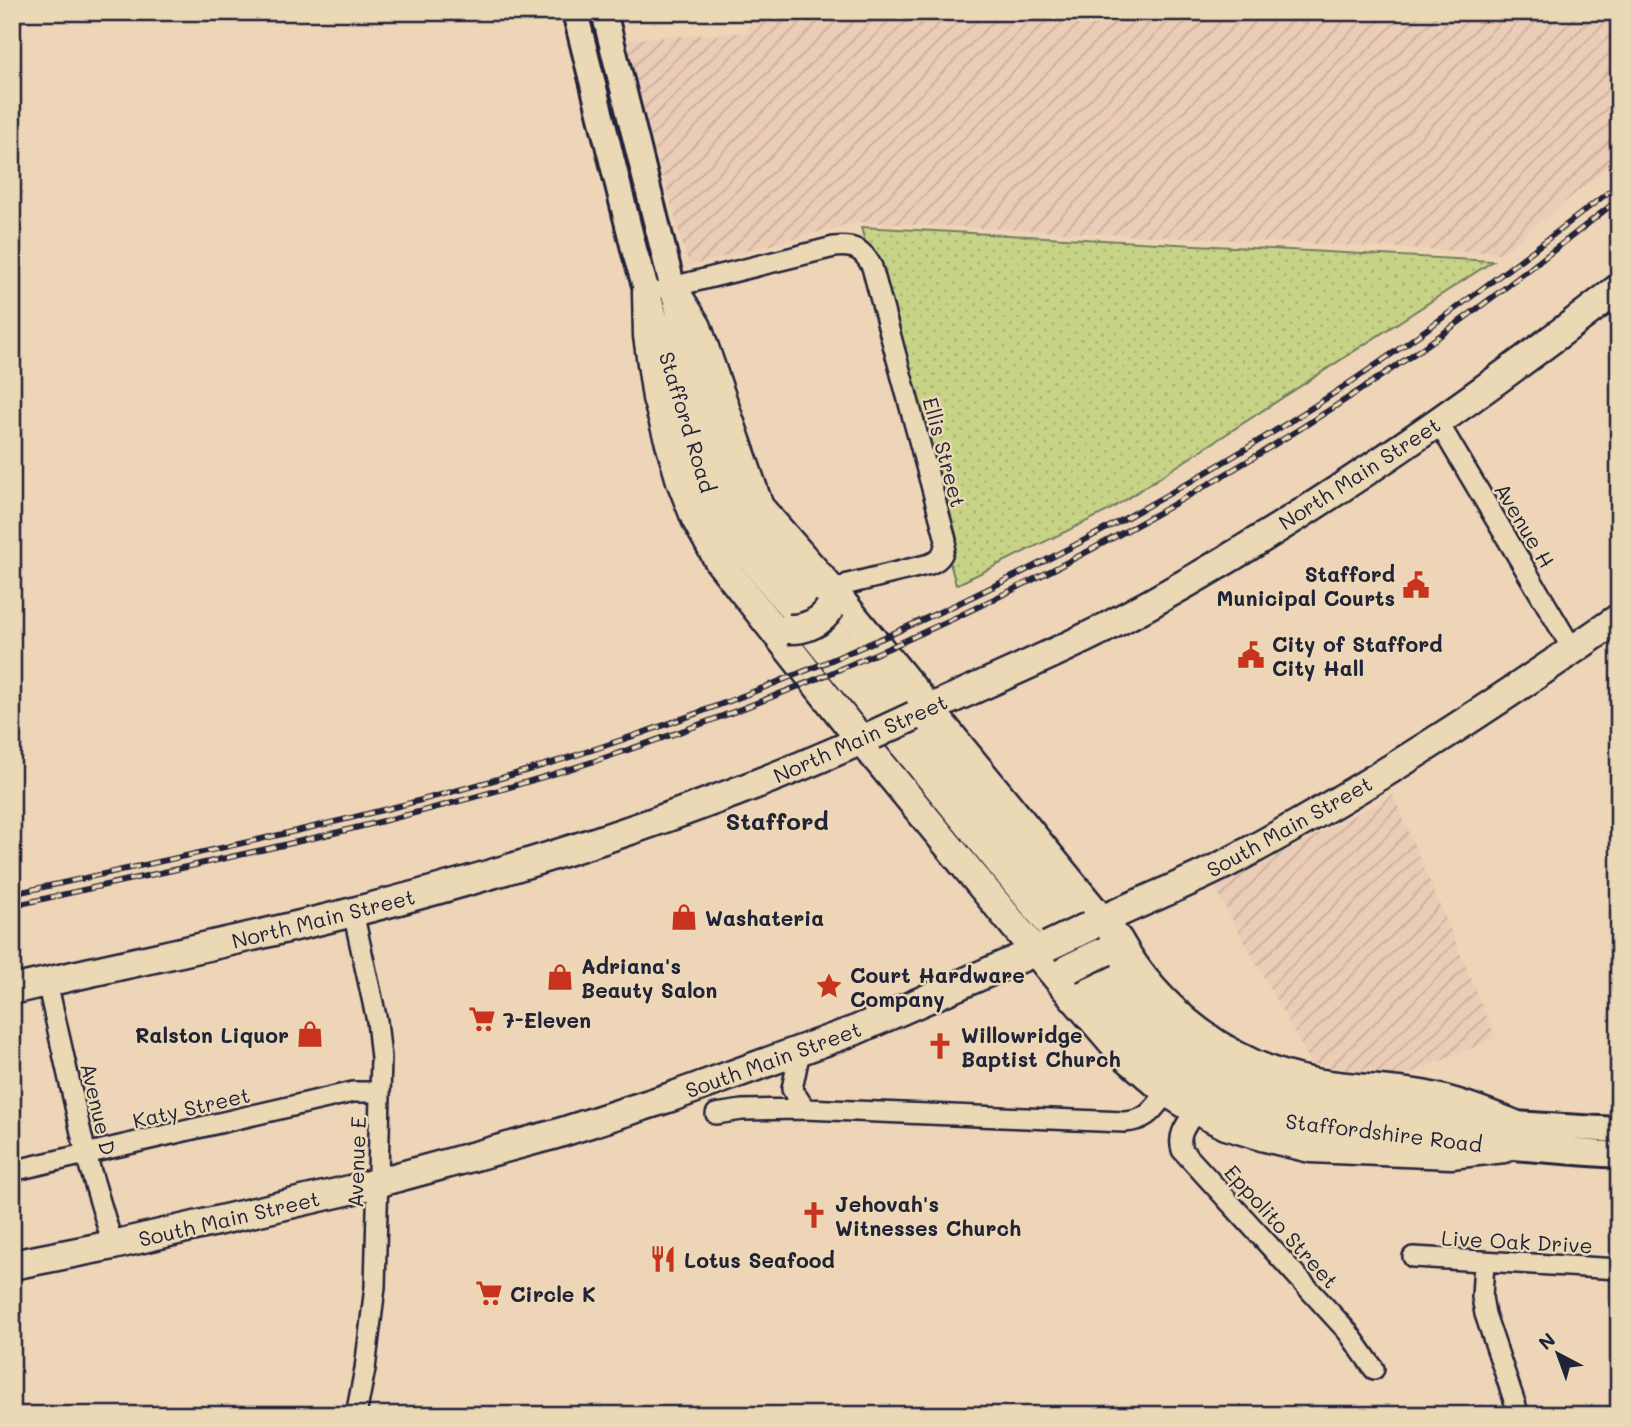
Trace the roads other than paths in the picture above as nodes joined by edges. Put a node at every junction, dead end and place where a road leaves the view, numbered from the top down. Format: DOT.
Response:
graph roads {
  1 [pos="575,12"];
  2 [pos="604,12"];
  3 [pos="1619,288"];
  4 [pos="660,289"];
  5 [pos="1438,422"];
  6 [pos="833,601"];
  7 [pos="1619,618"];
  8 [pos="781,629"];
  9 [pos="1573,650"];
  10 [pos="921,712"];
  11 [pos="867,737"];
  12 [pos="983,831"];
  13 [pos="353,912"];
  14 [pos="1096,923"];
  15 [pos="1042,949"];
  16 [pos="1116,954"];
  17 [pos="1067,977"];
  18 [pos="47,982"];
  19 [pos="12,990"];
  20 [pos="800,1051"];
  21 [pos="380,1091"];
  22 [pos="1167,1092"];
  23 [pos="805,1110"];
  24 [pos="1196,1110"];
  25 [pos="716,1114"];
  26 [pos="1619,1130"];
  27 [pos="1508,1136"];
  28 [pos="86,1155"];
  29 [pos="1619,1155"];
  30 [pos="12,1171"];
  31 [pos="378,1182"];
  32 [pos="113,1245"];
  33 [pos="1413,1257"];
  34 [pos="1484,1262"];
  35 [pos="12,1265"];
  36 [pos="1619,1269"];
  37 [pos="1374,1369"];
  38 [pos="356,1415"];
  39 [pos="1519,1415"];
  1 -- 4 [label="main road, Stafford Road"];
  2 -- 4 [label="main road, Stafford Road"];
  3 -- 5 [label="highway, North Main Street"];
  4 -- 6 [label="highway"];
  4 -- 6 [label="street, Ellis Street"];
  4 -- 8 [label="highway"];
  4 -- 12 [label="main road, Stafford Road"];
  5 -- 9 [label="street, Avenue H"];
  5 -- 10 [label="highway, North Main Street"];
  6 -- 8 [label="highway, bridge"];
  6 -- 10 [label="highway"];
  7 -- 9 [label="highway, South Main Street"];
  8 -- 11 [label="highway"];
  9 -- 14 [label="highway, South Main Street"];
  10 -- 11 [label="highway, North Main Street, bridge"];
  10 -- 14 [label="highway"];
  11 -- 13 [label="highway, North Main Street"];
  11 -- 15 [label="highway"];
  12 -- 27 [label="main road, Staffordshire Road"];
  13 -- 18 [label="highway, North Main Street"];
  13 -- 21 [label="street, Avenue E"];
  14 -- 15 [label="highway, South Main Street, bridge"];
  14 -- 16 [label="highway"];
  15 -- 17 [label="highway"];
  15 -- 20 [label="highway, South Main Street"];
  16 -- 17 [label="highway, bridge"];
  16 -- 27 [label="highway"];
  17 -- 22 [label="highway"];
  18 -- 19 [label="highway, North Main Street"];
  18 -- 28 [label="street, Avenue D"];
  20 -- 23 [label="street"];
  20 -- 31 [label="highway, South Main Street"];
  21 -- 28 [label="street, Katy Street"];
  21 -- 31 [label="street, Avenue E"];
  22 -- 23 [label="street"];
  22 -- 24 [label="highway"];
  23 -- 25 [label="street"];
  24 -- 27 [label="highway"];
  24 -- 37 [label="street, Eppolito Street"];
  26 -- 27 [label="main road, Staffordshire Road"];
  27 -- 29 [label="main road, Staffordshire Road"];
  28 -- 30 [label="street, Katy Street"];
  28 -- 32 [label="street, Avenue D"];
  31 -- 32 [label="highway, South Main Street"];
  31 -- 38 [label="street, Avenue E"];
  32 -- 35 [label="highway, South Main Street"];
  33 -- 34 [label="street, Live Oak Drive"];
  34 -- 36 [label="street, Live Oak Drive"];
  34 -- 39 [label="street"];
}
